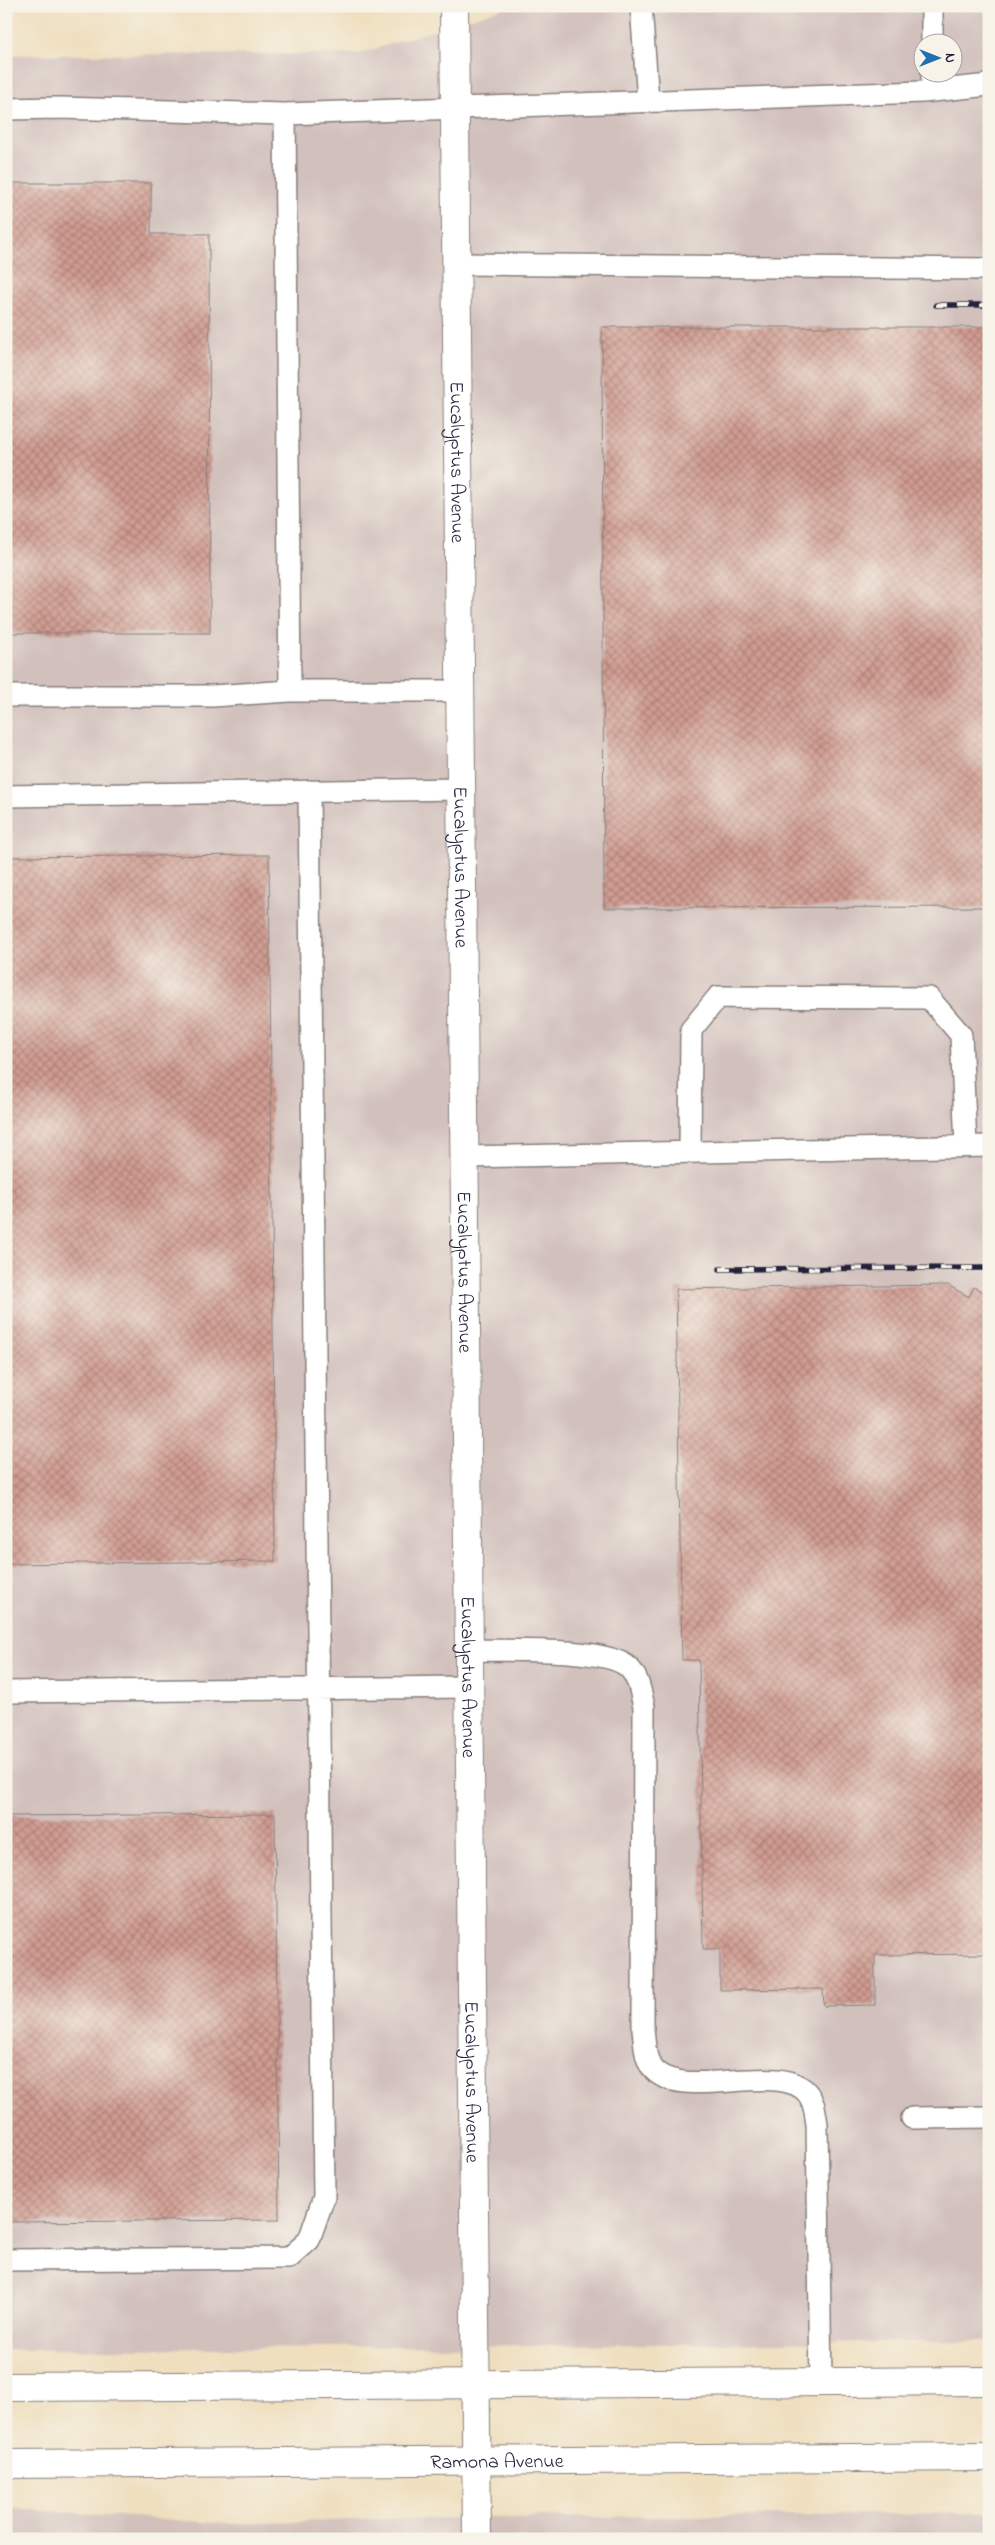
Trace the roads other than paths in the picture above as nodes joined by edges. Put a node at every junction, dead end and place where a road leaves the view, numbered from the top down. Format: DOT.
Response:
graph roads {
  1 [pos="454,6"];
  2 [pos="641,6"];
  3 [pos="932,6"];
  4 [pos="932,32"];
  5 [pos="932,82"];
  6 [pos="989,84"];
  7 [pos="648,101"];
  8 [pos="455,107"];
  9 [pos="6,109"];
  10 [pos="285,114"];
  11 [pos="456,264"];
  12 [pos="989,269"];
  13 [pos="290,691"];
  14 [pos="460,691"];
  15 [pos="6,696"];
  16 [pos="460,789"];
  17 [pos="310,792"];
  18 [pos="6,796"];
  19 [pos="966,1146"];
  20 [pos="989,1146"];
  21 [pos="690,1152"];
  22 [pos="464,1157"];
  23 [pos="469,1650"];
  24 [pos="469,1687"];
  25 [pos="319,1689"];
  26 [pos="6,1692"];
  27 [pos="989,2117"];
  28 [pos="912,2118"];
  29 [pos="6,2260"];
  30 [pos="989,2381"];
  31 [pos="821,2382"];
  32 [pos="476,2384"];
  33 [pos="6,2387"];
  34 [pos="989,2457"];
  35 [pos="476,2460"];
  36 [pos="6,2464"];
  37 [pos="477,2539"];
  1 -- 8 [label="street, Eucalyptus Avenue"];
  2 -- 7 [label="lane"];
  3 -- 4 [label="lane"];
  5 -- 6 [label="lane"];
  5 -- 7 [label="lane"];
  7 -- 8 [label="lane"];
  8 -- 10 [label="lane"];
  8 -- 11 [label="street, Eucalyptus Avenue"];
  9 -- 10 [label="lane"];
  10 -- 13 [label="lane"];
  11 -- 12 [label="lane"];
  11 -- 14 [label="street, Eucalyptus Avenue"];
  13 -- 14 [label="lane"];
  13 -- 15 [label="lane"];
  14 -- 16 [label="street, Eucalyptus Avenue"];
  16 -- 17 [label="lane"];
  16 -- 22 [label="street, Eucalyptus Avenue"];
  17 -- 18 [label="lane"];
  17 -- 25 [label="lane"];
  19 -- 20 [label="lane"];
  19 -- 21 [label="lane"];
  19 -- 21 [label="lane"];
  21 -- 22 [label="lane"];
  22 -- 23 [label="street, Eucalyptus Avenue"];
  23 -- 24 [label="street, Eucalyptus Avenue"];
  23 -- 31 [label="lane"];
  24 -- 25 [label="lane"];
  24 -- 32 [label="street, Eucalyptus Avenue"];
  25 -- 26 [label="lane"];
  25 -- 29 [label="lane"];
  27 -- 28 [label="lane"];
  30 -- 31 [label="street"];
  31 -- 32 [label="street"];
  32 -- 33 [label="street"];
  32 -- 35 [label="street, Eucalyptus Avenue"];
  34 -- 35 [label="street, Ramona Avenue"];
  35 -- 36 [label="street, Ramona Avenue"];
  35 -- 37 [label="street, Eucalyptus Avenue"];
}
